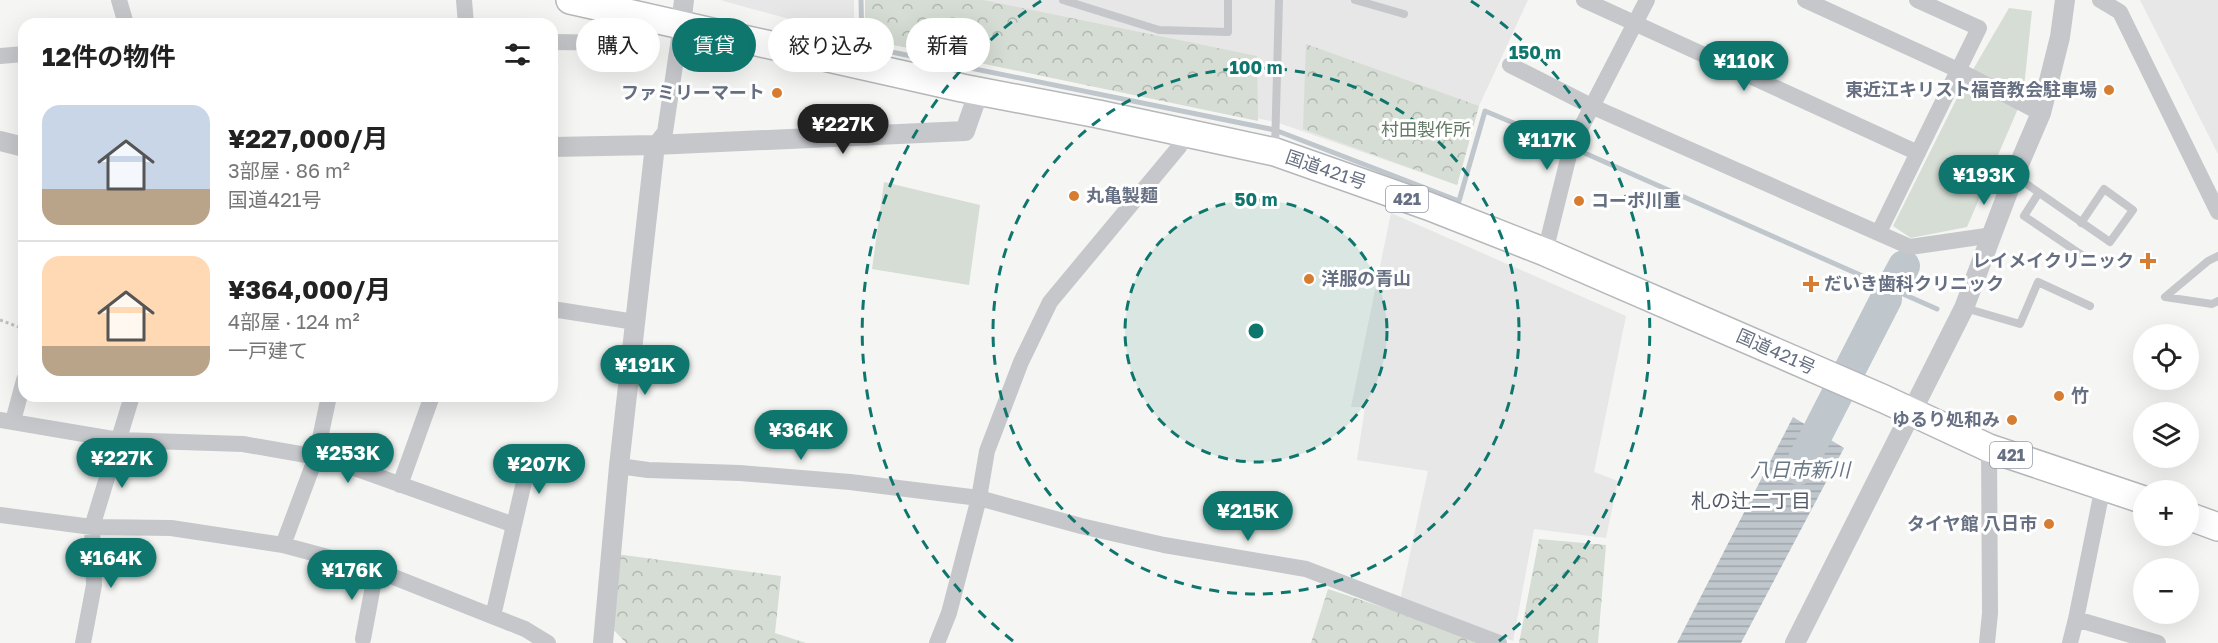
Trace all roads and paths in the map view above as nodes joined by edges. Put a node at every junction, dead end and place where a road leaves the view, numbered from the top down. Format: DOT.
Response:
graph roads {
  1 [pos="119,0"];
  2 [pos="464,0"];
  3 [pos="570,0"];
  4 [pos="1063,0"];
  5 [pos="1228,0"];
  6 [pos="1279,0"];
  7 [pos="1355,0"];
  8 [pos="1584,0"];
  9 [pos="1647,0"];
  10 [pos="1805,0"];
  11 [pos="1917,0"];
  12 [pos="2067,0"];
  13 [pos="2100,0"];
  14 [pos="682,12"];
  15 [pos="1404,14"];
  16 [pos="124,18"];
  17 [pos="466,18"];
  18 [pos="1635,23"];
  19 [pos="558,42"];
  20 [pos="576,42"];
  21 [pos="18,54"];
  22 [pos="0,56"];
  23 [pos="1510,65"];
  24 [pos="1958,70"];
  25 [pos="979,91"];
  26 [pos="1591,106"];
  27 [pos="2041,113"];
  28 [pos="1174,132"];
  29 [pos="0,141"];
  30 [pos="655,145"];
  31 [pos="18,146"];
  32 [pos="558,147"];
  33 [pos="1275,152"];
  34 [pos="1918,153"];
  35 [pos="2014,176"];
  36 [pos="2038,194"];
  37 [pos="2218,212"];
  38 [pos="2081,223"];
  39 [pos="1879,232"];
  40 [pos="1993,235"];
  41 [pos="1545,252"];
  42 [pos="2218,256"];
  43 [pos="2095,264"];
  44 [pos="2218,301"];
  45 [pos="2091,306"];
  46 [pos="1964,308"];
  47 [pos="558,310"];
  48 [pos="0,320"];
  49 [pos="635,322"];
  50 [pos="18,327"];
  51 [pos="18,393"];
  52 [pos="130,402"];
  53 [pos="328,402"];
  54 [pos="430,402"];
  55 [pos="1913,412"];
  56 [pos="6,420"];
  57 [pos="119,440"];
  58 [pos="1989,448"];
  59 [pos="530,456"];
  60 [pos="316,457"];
  61 [pos="619,466"];
  62 [pos="400,485"];
  63 [pos="2103,486"];
  64 [pos="2133,496"];
  65 [pos="979,498"];
  66 [pos="0,515"];
  67 [pos="2199,520"];
  68 [pos="514,525"];
  69 [pos="92,527"];
  70 [pos="2218,527"];
  71 [pos="283,545"];
  72 [pos="376,570"];
  73 [pos="493,616"];
  74 [pos="2076,619"];
  75 [pos="363,639"];
  76 [pos="83,643"];
  77 [pos="548,643"];
  78 [pos="603,643"];
  79 [pos="937,643"];
  80 [pos="1499,643"];
  81 [pos="1795,643"];
  82 [pos="1988,643"];
  83 [pos="2070,643"];
  84 [pos="2158,643"];
  1 -- 16 [label="street"];
  2 -- 17 [label="street"];
  3 -- 14 [label="highway, 国道421号 / 421"];
  4 -- 5 [label="lane"];
  6 -- 33 [label="lane"];
  7 -- 15 [label="lane"];
  8 -- 18 [label="street"];
  9 -- 18 [label="street"];
  10 -- 24 [label="street"];
  11 -- 24 [label="street"];
  12 -- 27 [label="street"];
  13 -- 37 [label="street"];
  14 -- 25 [label="highway, 国道421号 / 421"];
  14 -- 30 [label="street"];
  18 -- 26 [label="street"];
  18 -- 34 [label="street"];
  19 -- 20 [label="street"];
  21 -- 22 [label="street"];
  23 -- 26 [label="street"];
  24 -- 27 [label="street"];
  24 -- 34 [label="street"];
  25 -- 28 [label="highway, 国道421号 / 421"];
  25 -- 30 [label="street"];
  26 -- 39 [label="street"];
  26 -- 41 [label="street"];
  27 -- 35 [label="street"];
  28 -- 33 [label="highway, 国道421号 / 421"];
  28 -- 65 [label="street"];
  29 -- 31 [label="street"];
  30 -- 32 [label="street"];
  30 -- 49 [label="street"];
  33 -- 41 [label="highway, 国道421号 / 421"];
  34 -- 39 [label="street"];
  35 -- 36 [label="lane"];
  35 -- 40 [label="street"];
  36 -- 38 [label="lane"];
  36 -- 43 [label="lane"];
  38 -- 38 [label="lane"];
  39 -- 40 [label="street"];
  40 -- 46 [label="street"];
  41 -- 55 [label="highway, 国道421号 / 421"];
  42 -- 44 [label="lane"];
  45 -- 46 [label="lane"];
  46 -- 55 [label="street"];
  47 -- 49 [label="street"];
  48 -- 50 [label="path"];
  49 -- 61 [label="street"];
  51 -- 56 [label="street"];
  52 -- 57 [label="street"];
  53 -- 60 [label="street"];
  54 -- 62 [label="street"];
  55 -- 58 [label="highway, 国道421号 / 421"];
  55 -- 81 [label="street"];
  56 -- 57 [label="street"];
  57 -- 60 [label="street"];
  57 -- 69 [label="street"];
  58 -- 63 [label="highway, 国道421号 / 421"];
  58 -- 82 [label="street"];
  59 -- 68 [label="street"];
  60 -- 62 [label="street"];
  60 -- 71 [label="street"];
  61 -- 65 [label="street"];
  61 -- 78 [label="street"];
  62 -- 68 [label="street"];
  63 -- 64 [label="highway, 国道421号 / 421"];
  63 -- 74 [label="street"];
  65 -- 79 [label="street"];
  65 -- 80 [label="street"];
  66 -- 69 [label="street"];
  67 -- 70 [label="highway"];
  68 -- 73 [label="street"];
  69 -- 71 [label="street"];
  69 -- 76 [label="street"];
  71 -- 72 [label="street"];
  72 -- 73 [label="street"];
  72 -- 75 [label="street"];
  73 -- 77 [label="street"];
  74 -- 83 [label="street"];
  74 -- 84 [label="street"];
}
